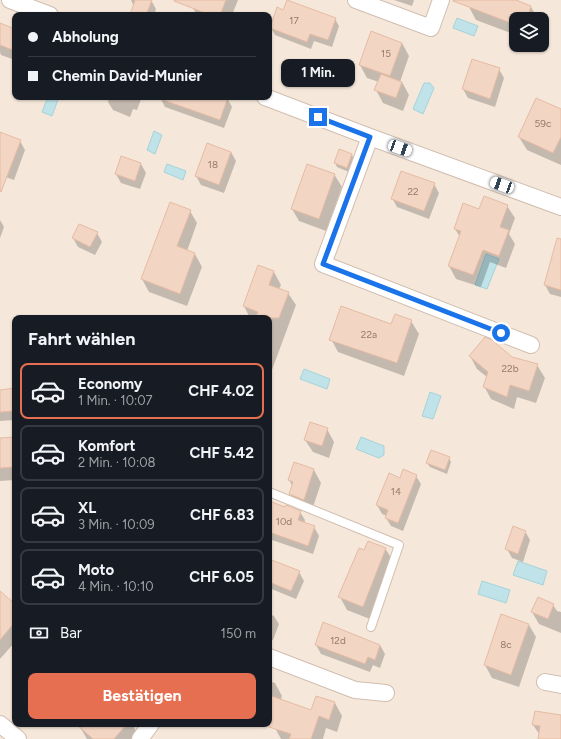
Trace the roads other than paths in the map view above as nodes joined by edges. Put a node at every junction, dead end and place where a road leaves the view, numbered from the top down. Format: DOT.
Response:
graph roads {
  1 [pos="10,0"];
  2 [pos="356,0"];
  3 [pos="441,0"];
  4 [pos="42,12"];
  5 [pos="272,100"];
  6 [pos="370,137"];
  7 [pos="561,206"];
  8 [pos="530,344"];
  9 [pos="272,493"];
  10 [pos="371,627"];
  11 [pos="272,658"];
  12 [pos="545,682"];
  13 [pos="561,685"];
  14 [pos="386,693"];
  15 [pos="0,724"];
  16 [pos="150,727"];
  17 [pos="18,739"];
  18 [pos="140,739"];
  1 -- 4 [label="street"];
  2 -- 3 [label="street"];
  5 -- 6 [label="street"];
  6 -- 7 [label="street"];
  6 -- 8 [label="street"];
  9 -- 10 [label="lane"];
  11 -- 14 [label="street"];
  12 -- 13 [label="street"];
  15 -- 17 [label="street"];
  16 -- 18 [label="street"];
}
